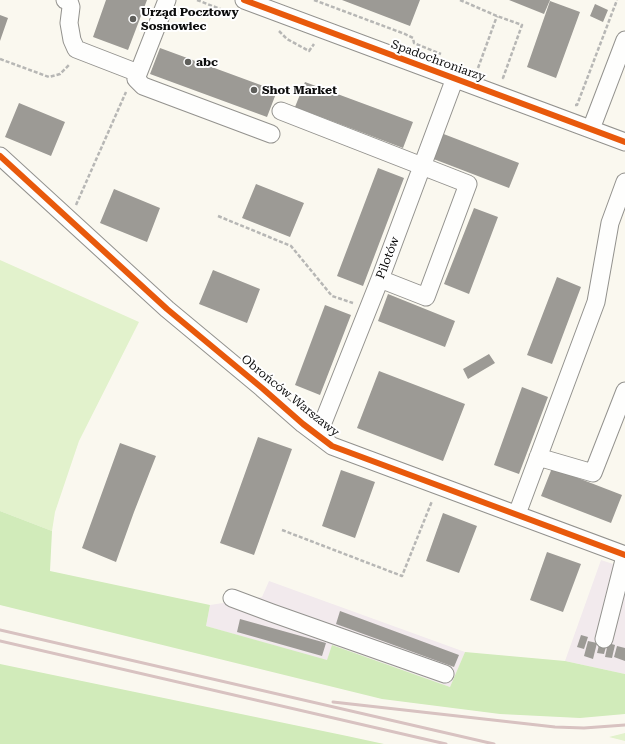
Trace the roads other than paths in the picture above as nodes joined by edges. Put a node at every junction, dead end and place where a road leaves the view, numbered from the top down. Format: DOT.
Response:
graph roads {
  1 [pos="65,0"];
  2 [pos="167,0"];
  3 [pos="244,0"];
  4 [pos="625,40"];
  5 [pos="621,63"];
  6 [pos="137,76"];
  7 [pos="455,78"];
  8 [pos="281,111"];
  9 [pos="591,129"];
  10 [pos="272,134"];
  11 [pos="625,142"];
  12 [pos="0,156"];
  13 [pos="422,167"];
  14 [pos="625,182"];
  15 [pos="618,225"];
  16 [pos="380,280"];
  17 [pos="625,392"];
  18 [pos="318,435"];
  19 [pos="538,457"];
  20 [pos="517,514"];
  21 [pos="625,555"];
  22 [pos="232,598"];
  23 [pos="604,639"];
  24 [pos="445,674"];
  1 -- 6 [label="street"];
  2 -- 6 [label="street"];
  3 -- 7 [label="street, Spadochroniarzy"];
  4 -- 5 [label="street"];
  5 -- 9 [label="street"];
  6 -- 10 [label="street"];
  7 -- 9 [label="street, Spadochroniarzy"];
  7 -- 13 [label="street, Pilotów"];
  8 -- 13 [label="street"];
  9 -- 11 [label="street, Spadochroniarzy"];
  12 -- 18 [label="street, Obrońców Warszawy"];
  13 -- 16 [label="street, Pilotów"];
  13 -- 16 [label="street"];
  14 -- 15 [label="street"];
  15 -- 19 [label="street"];
  16 -- 18 [label="street, Pilotów"];
  17 -- 19 [label="street"];
  18 -- 20 [label="street, Obrońców Warszawy"];
  19 -- 20 [label="street"];
  20 -- 21 [label="street, Obrońców Warszawy"];
  21 -- 23 [label="street"];
  22 -- 24 [label="street"];
}
